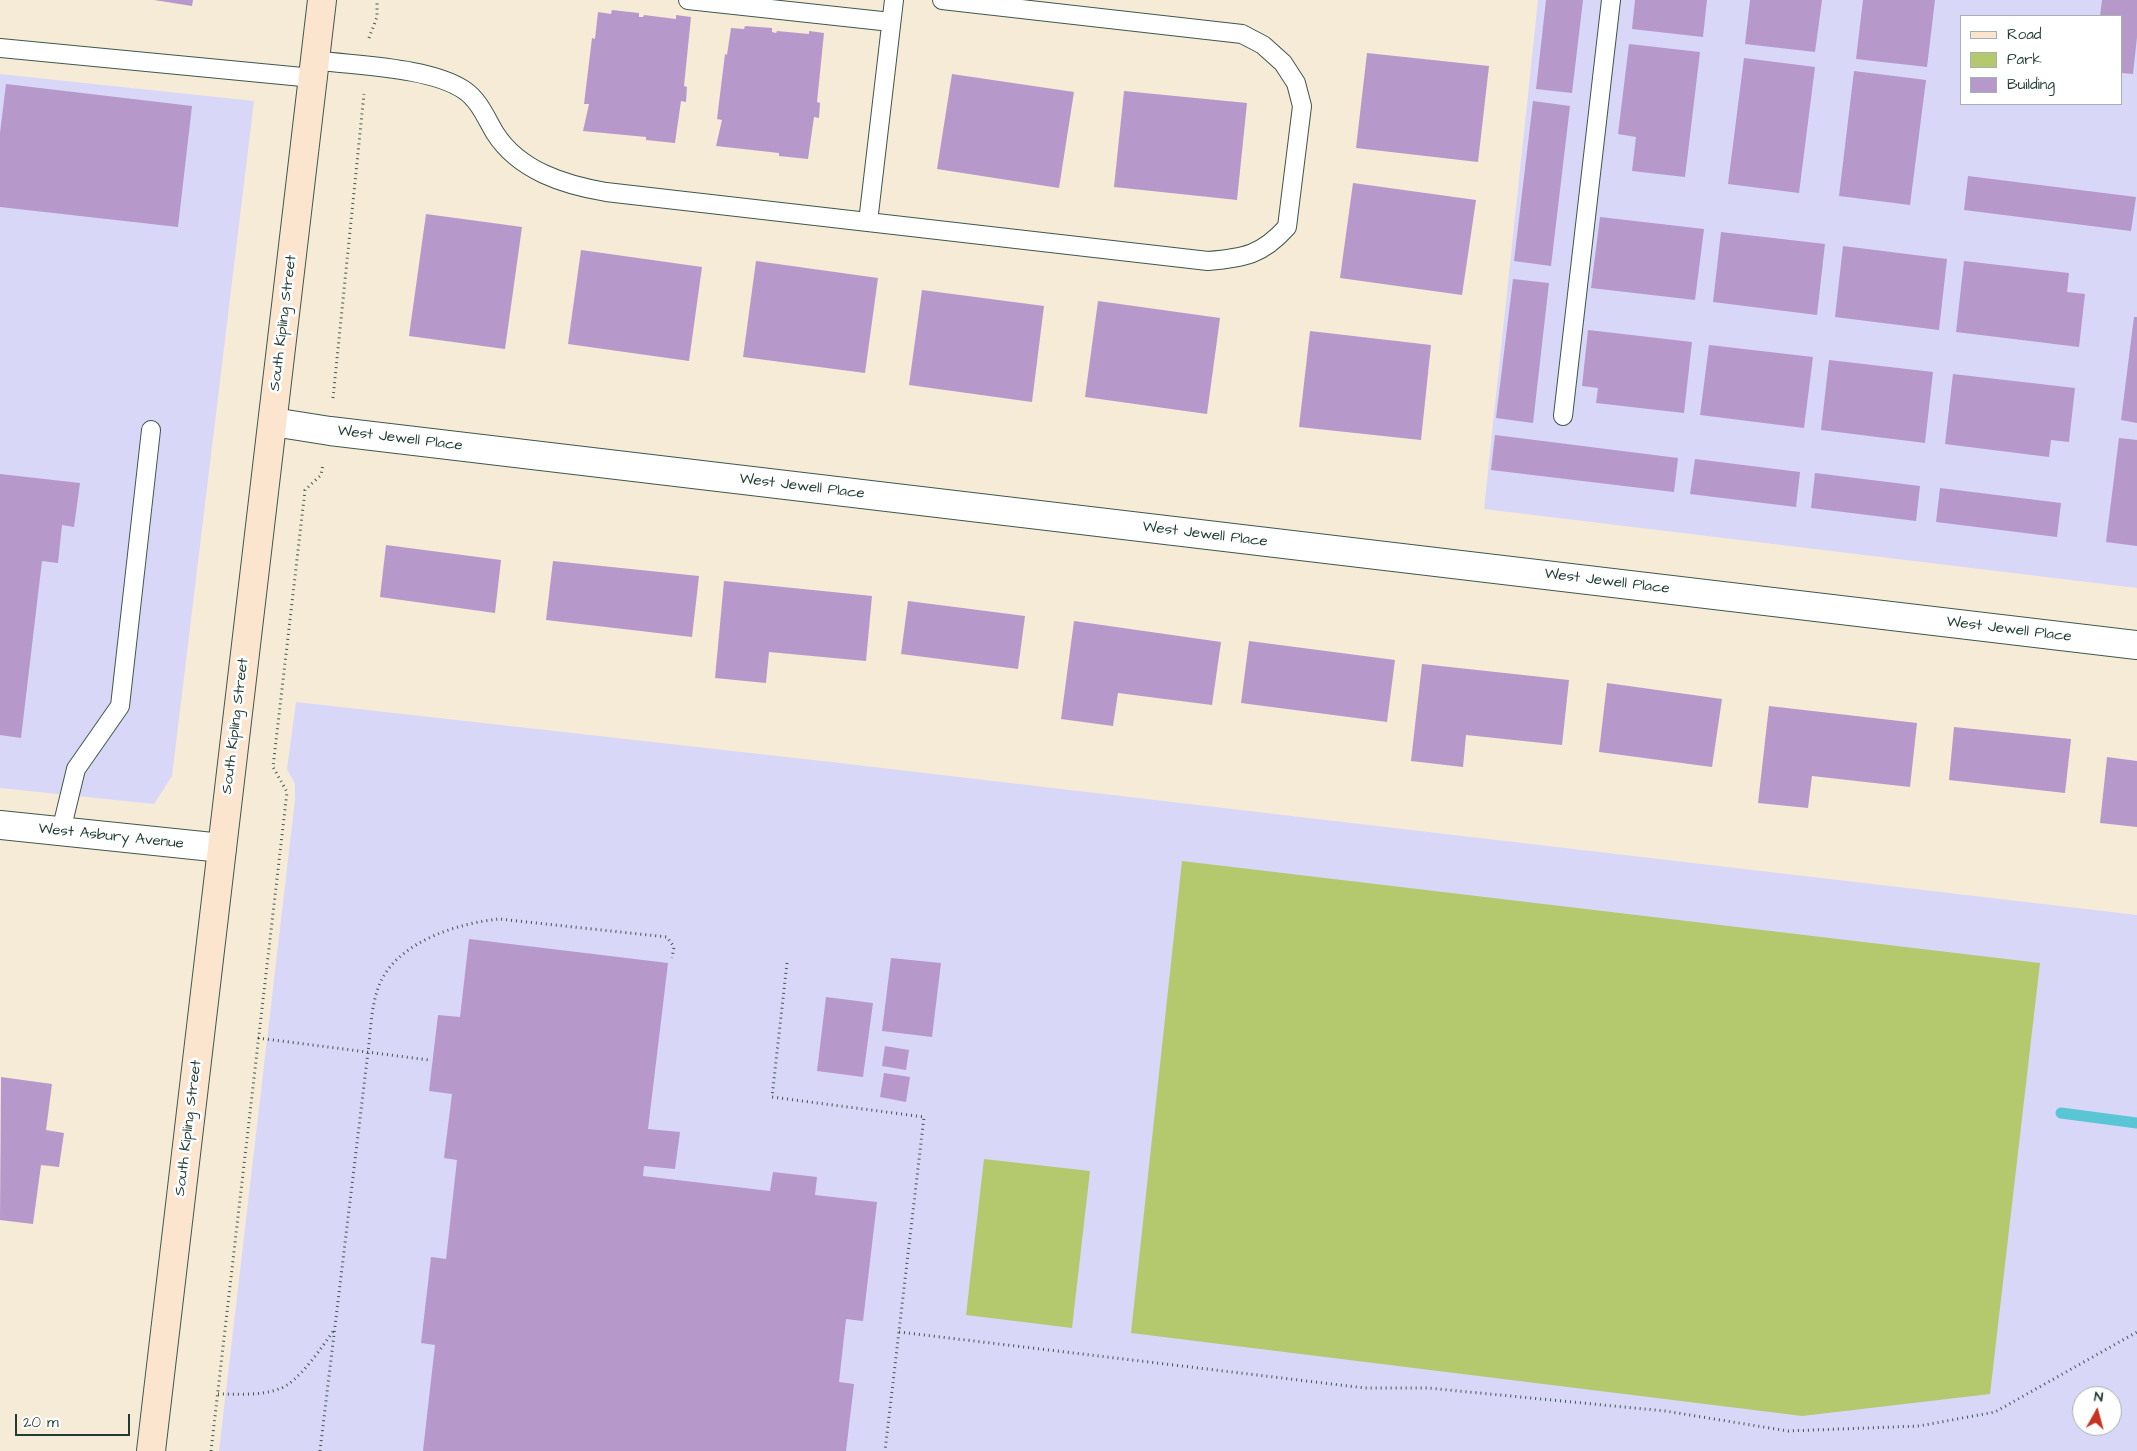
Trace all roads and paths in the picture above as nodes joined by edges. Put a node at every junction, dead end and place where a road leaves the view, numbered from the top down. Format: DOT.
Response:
graph roads {
  1 [pos="322,0"];
  2 [pos="377,0"];
  3 [pos="688,0"];
  4 [pos="894,0"];
  5 [pos="942,0"];
  6 [pos="1611,0"];
  7 [pos="891,22"];
  8 [pos="0,48"];
  9 [pos="366,67"];
  10 [pos="314,69"];
  11 [pos="868,222"];
  12 [pos="1563,416"];
  13 [pos="273,422"];
  14 [pos="151,430"];
  15 [pos="330,430"];
  16 [pos="2137,646"];
  17 [pos="0,825"];
  18 [pos="61,832"];
  19 [pos="222,848"];
  20 [pos="672,958"];
  21 [pos="787,963"];
  22 [pos="258,1038"];
  23 [pos="368,1052"];
  24 [pos="429,1060"];
  25 [pos="334,1330"];
  26 [pos="899,1332"];
  27 [pos="2137,1332"];
  28 [pos="218,1394"];
  29 [pos="151,1451"];
  30 [pos="211,1451"];
  31 [pos="320,1451"];
  32 [pos="885,1451"];
  1 -- 10 [label="street, South Kipling Street"];
  2 -- 9 [label="path"];
  3 -- 7 [label="lane"];
  4 -- 7 [label="lane"];
  5 -- 11 [label="lane"];
  6 -- 12 [label="lane"];
  7 -- 11 [label="lane"];
  8 -- 10 [label="lane"];
  9 -- 10 [label="lane"];
  9 -- 11 [label="lane"];
  9 -- 15 [label="path"];
  10 -- 13 [label="street, South Kipling Street"];
  13 -- 15 [label="street, West Jewell Place"];
  13 -- 19 [label="street, South Kipling Street"];
  14 -- 18 [label="lane"];
  15 -- 16 [label="street, West Jewell Place"];
  15 -- 22 [label="path"];
  17 -- 18 [label="street, West Asbury Avenue"];
  18 -- 19 [label="street, West Asbury Avenue"];
  19 -- 29 [label="street, South Kipling Street"];
  20 -- 23 [label="path"];
  21 -- 26 [label="path"];
  22 -- 23 [label="path"];
  22 -- 28 [label="path"];
  23 -- 24 [label="path"];
  23 -- 25 [label="path"];
  25 -- 28 [label="path"];
  25 -- 31 [label="path"];
  26 -- 27 [label="path"];
  26 -- 32 [label="path"];
  28 -- 30 [label="path"];
}
